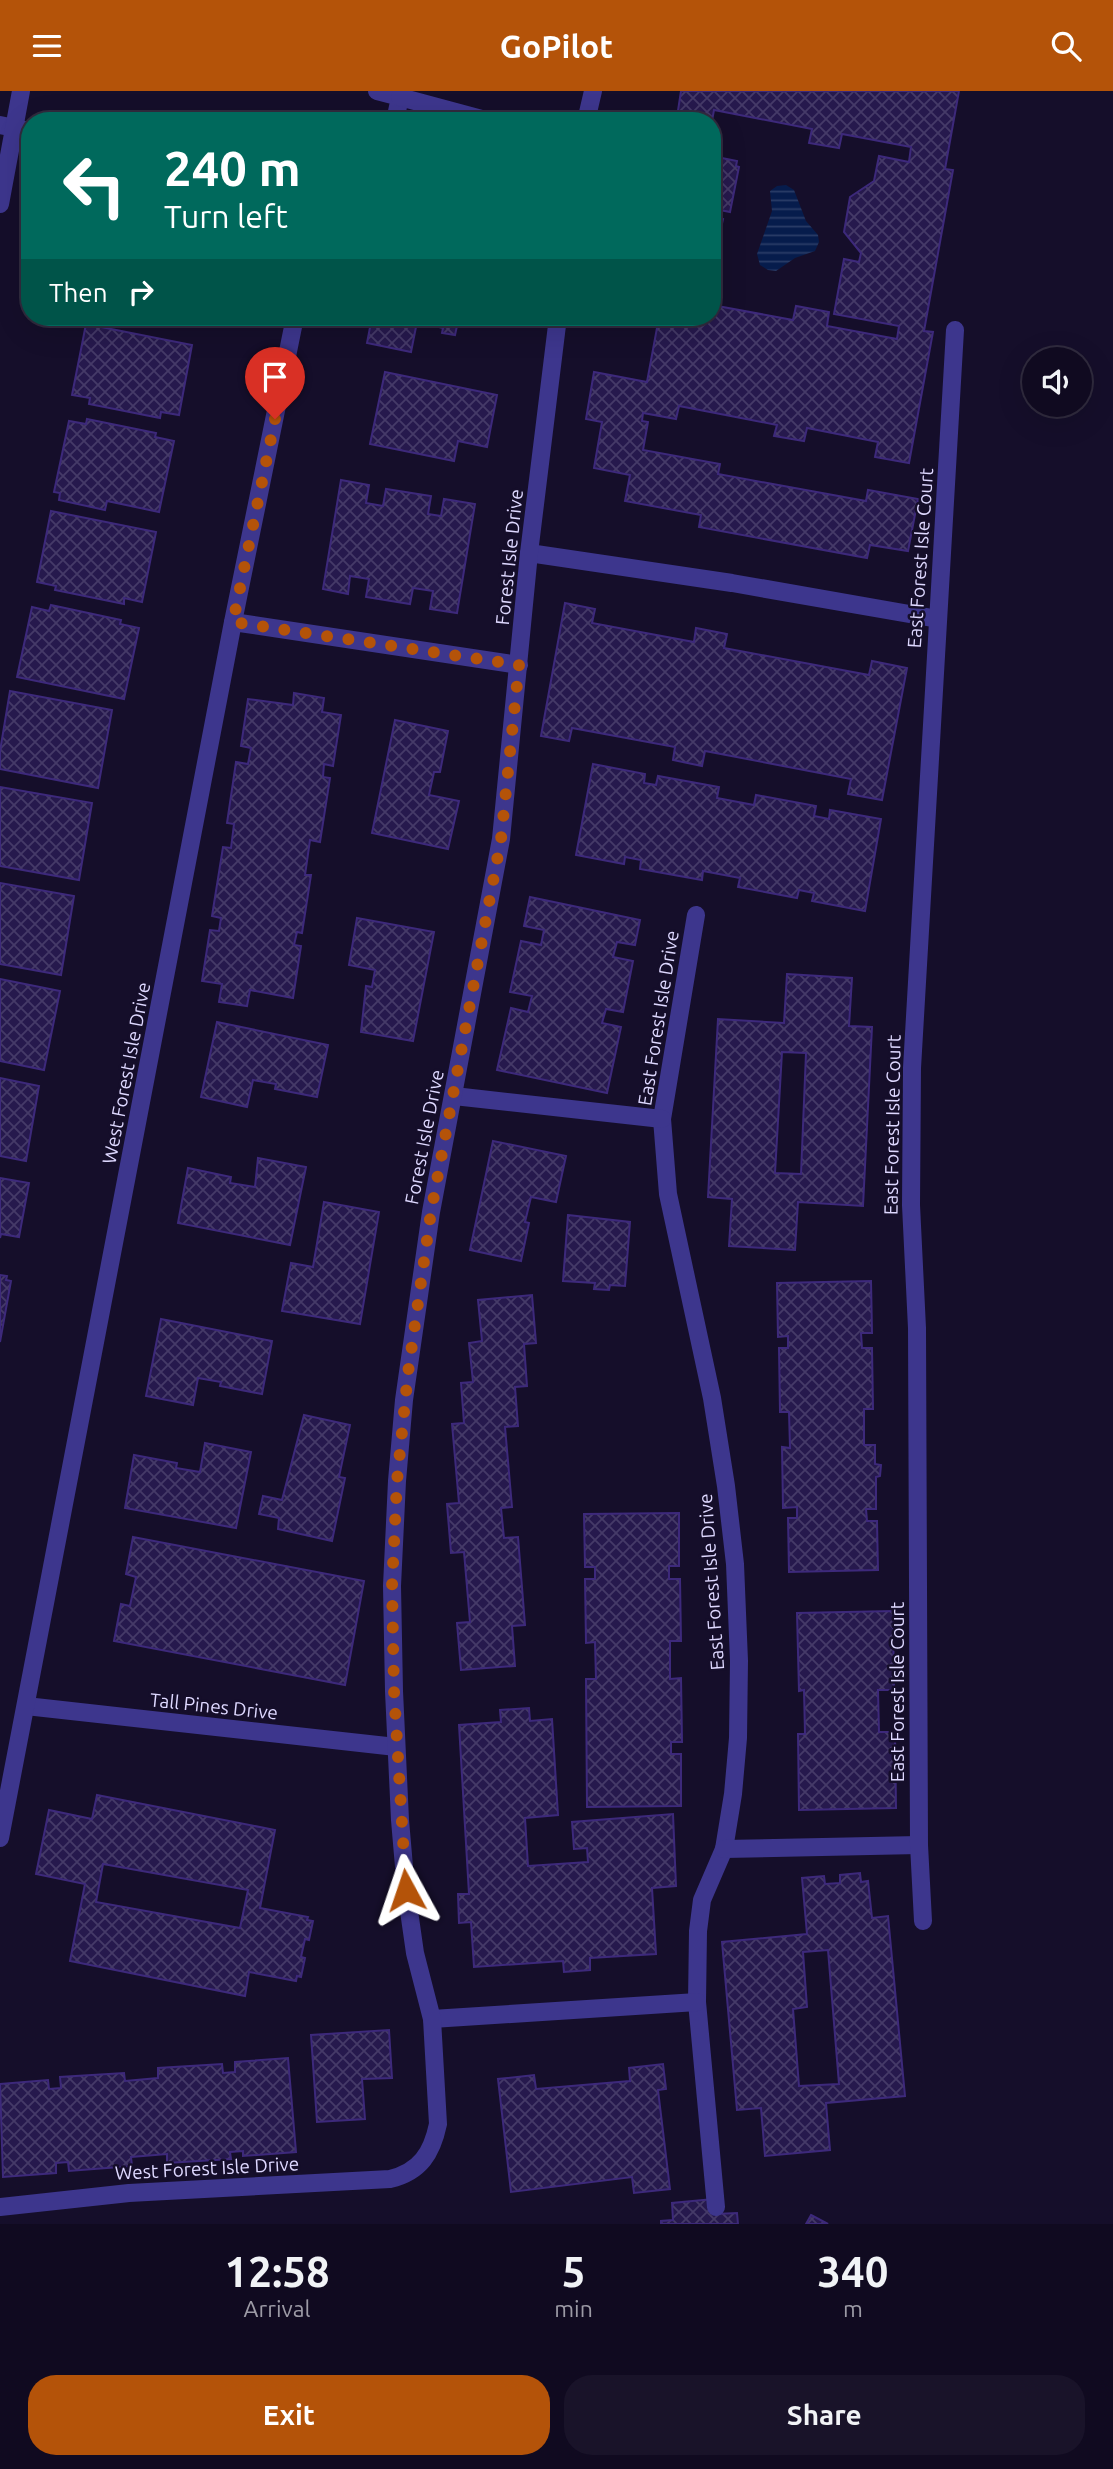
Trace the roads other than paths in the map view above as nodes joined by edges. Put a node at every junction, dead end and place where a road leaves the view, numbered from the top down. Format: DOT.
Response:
graph roads {
  1 [pos="21,91"];
  2 [pos="377,91"];
  3 [pos="593,91"];
  4 [pos="400,97"];
  5 [pos="397,112"];
  6 [pos="456,112"];
  7 [pos="588,112"];
  8 [pos="15,128"];
  9 [pos="0,204"];
  10 [pos="293,326"];
  11 [pos="557,326"];
  12 [pos="955,330"];
  13 [pos="529,553"];
  14 [pos="938,619"];
  15 [pos="233,622"];
  16 [pos="519,665"];
  17 [pos="696,915"];
  18 [pos="454,1096"];
  19 [pos="662,1119"];
  20 [pos="26,1706"];
  21 [pos="396,1747"];
  22 [pos="0,1838"];
  23 [pos="919,1845"];
  24 [pos="724,1849"];
  25 [pos="923,1921"];
  26 [pos="697,2002"];
  27 [pos="432,2019"];
  28 [pos="414,2170"];
  29 [pos="0,2207"];
  30 [pos="716,2207"];
  1 -- 8 [label="street"];
  2 -- 4 [label="street"];
  3 -- 7 [label="street"];
  4 -- 5 [label="street"];
  4 -- 6 [label="street"];
  8 -- 9 [label="street"];
  10 -- 15 [label="street, West Forest Isle Drive"];
  11 -- 13 [label="street, Forest Isle Drive"];
  12 -- 14 [label="street, East Forest Isle Court"];
  13 -- 14 [label="street"];
  13 -- 16 [label="street, Forest Isle Drive"];
  14 -- 23 [label="street, East Forest Isle Court"];
  15 -- 16 [label="street"];
  15 -- 20 [label="street, West Forest Isle Drive"];
  16 -- 18 [label="street, Forest Isle Drive"];
  17 -- 19 [label="street, East Forest Isle Drive"];
  18 -- 19 [label="street"];
  18 -- 21 [label="street, Forest Isle Drive"];
  19 -- 24 [label="street, East Forest Isle Drive"];
  20 -- 21 [label="street, Tall Pines Drive"];
  20 -- 22 [label="street, West Forest Isle Drive"];
  21 -- 27 [label="street, Forest Isle Drive"];
  23 -- 24 [label="street"];
  23 -- 25 [label="street, East Forest Isle Court"];
  24 -- 26 [label="street, East Forest Isle Drive"];
  26 -- 27 [label="street"];
  26 -- 30 [label="street, East Forest Isle Drive"];
  27 -- 28 [label="street, Forest Isle Drive"];
  28 -- 29 [label="street, West Forest Isle Drive"];
}
